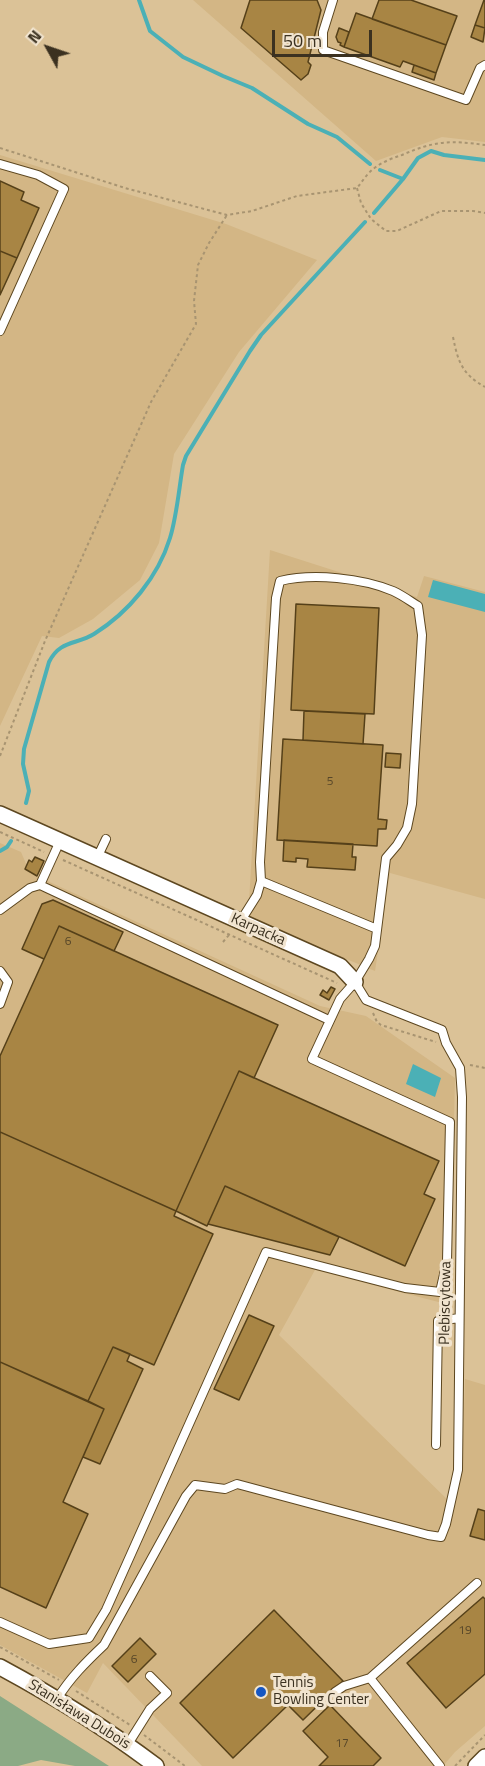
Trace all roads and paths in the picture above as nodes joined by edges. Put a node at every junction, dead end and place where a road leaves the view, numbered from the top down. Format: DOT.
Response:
graph roads {
  1 [pos="333,0"];
  2 [pos="485,65"];
  3 [pos="485,145"];
  4 [pos="0,148"];
  5 [pos="0,165"];
  6 [pos="357,188"];
  7 [pos="485,213"];
  8 [pos="227,215"];
  9 [pos="0,331"];
  10 [pos="453,337"];
  11 [pos="485,387"];
  12 [pos="0,756"];
  13 [pos="0,814"];
  14 [pos="0,832"];
  15 [pos="106,839"];
  16 [pos="60,841"];
  17 [pos="53,856"];
  18 [pos="97,858"];
  19 [pos="261,881"];
  20 [pos="40,885"];
  21 [pos="0,910"];
  22 [pos="240,922"];
  23 [pos="377,929"];
  24 [pos="0,971"];
  25 [pos="355,982"];
  26 [pos="0,1004"];
  27 [pos="329,1020"];
  28 [pos="377,1022"];
  29 [pos="446,1043"];
  30 [pos="459,1068"];
  31 [pos="485,1068"];
  32 [pos="459,1318"];
  33 [pos="436,1445"];
  34 [pos="477,1583"];
  35 [pos="0,1622"];
  36 [pos="0,1647"];
  37 [pos="0,1667"];
  38 [pos="150,1676"];
  39 [pos="370,1678"];
  40 [pos="66,1684"];
  41 [pos="336,1692"];
  42 [pos="57,1699"];
  43 [pos="137,1730"];
  44 [pos="485,1735"];
  45 [pos="128,1744"];
  46 [pos="485,1757"];
  47 [pos="156,1766"];
  48 [pos="185,1766"];
  49 [pos="440,1766"];
  50 [pos="455,1766"];
  51 [pos="476,1766"];
  1 -- 2 [label="lane"];
  3 -- 6 [label="path"];
  4 -- 8 [label="path"];
  5 -- 9 [label="lane"];
  6 -- 7 [label="path"];
  6 -- 8 [label="path"];
  8 -- 12 [label="path"];
  10 -- 11 [label="path"];
  13 -- 16 [label="street, Karpacka"];
  14 -- 17 [label="path"];
  15 -- 18 [label="lane"];
  16 -- 17 [label="lane"];
  16 -- 18 [label="street, Karpacka"];
  17 -- 20 [label="lane"];
  17 -- 25 [label="path"];
  18 -- 22 [label="street, Karpacka"];
  19 -- 22 [label="lane"];
  19 -- 23 [label="lane"];
  19 -- 23 [label="lane"];
  20 -- 21 [label="lane"];
  20 -- 27 [label="lane"];
  22 -- 25 [label="street, Karpacka"];
  23 -- 25 [label="lane"];
  24 -- 26 [label="lane"];
  25 -- 27 [label="lane"];
  25 -- 29 [label="lane, Karpacka"];
  27 -- 35 [label="lane"];
  28 -- 29 [label="path"];
  29 -- 30 [label="lane, Karpacka"];
  30 -- 31 [label="path"];
  30 -- 32 [label="lane, Plebiscytowa"];
  32 -- 33 [label="lane"];
  32 -- 40 [label="lane, Plebiscytowa"];
  34 -- 39 [label="lane"];
  36 -- 40 [label="path"];
  37 -- 42 [label="street, Stanisława Dubois"];
  38 -- 43 [label="lane"];
  39 -- 41 [label="lane"];
  39 -- 49 [label="lane"];
  40 -- 42 [label="lane"];
  40 -- 43 [label="path"];
  42 -- 45 [label="street, Stanisława Dubois"];
  43 -- 45 [label="lane"];
  43 -- 48 [label="path"];
  44 -- 50 [label="path"];
  45 -- 47 [label="street, Stanisława Dubois"];
  46 -- 51 [label="street"];
}
